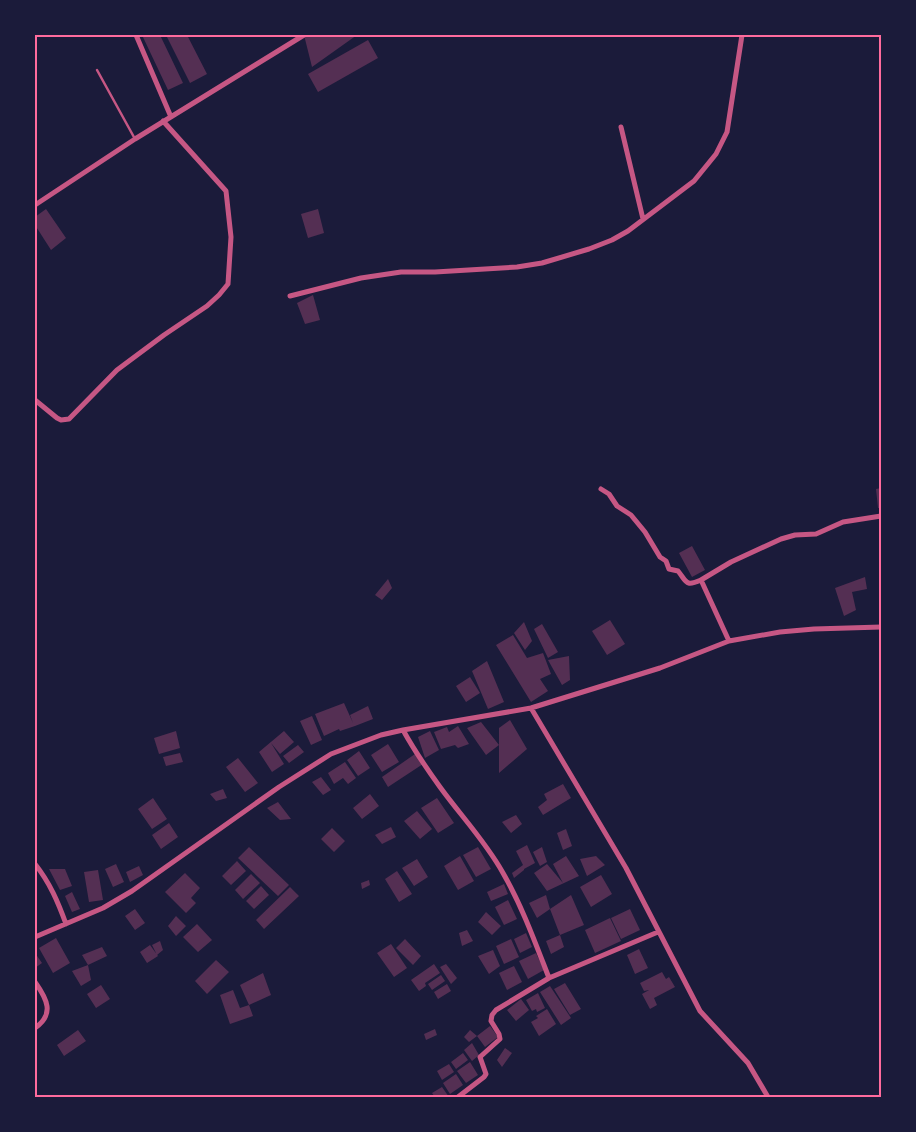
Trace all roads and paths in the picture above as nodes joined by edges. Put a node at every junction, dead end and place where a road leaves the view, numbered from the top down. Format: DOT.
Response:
graph roads {
  1 [pos="136,35"];
  2 [pos="304,35"];
  3 [pos="742,35"];
  4 [pos="97,70"];
  5 [pos="171,117"];
  6 [pos="163,122"];
  7 [pos="621,127"];
  8 [pos="135,139"];
  9 [pos="35,205"];
  10 [pos="643,219"];
  11 [pos="290,296"];
  12 [pos="35,400"];
  13 [pos="601,489"];
  14 [pos="881,516"];
  15 [pos="701,580"];
  16 [pos="881,626"];
  17 [pos="729,641"];
  18 [pos="531,708"];
  19 [pos="403,730"];
  20 [pos="35,864"];
  21 [pos="66,924"];
  22 [pos="658,932"];
  23 [pos="35,938"];
  24 [pos="549,978"];
  25 [pos="35,982"];
  26 [pos="35,1028"];
  27 [pos="458,1097"];
  28 [pos="768,1097"];
  1 -- 5 [label="street"];
  2 -- 5 [label="street"];
  3 -- 10 [label="street"];
  4 -- 8 [label="lane"];
  5 -- 6 [label="street"];
  6 -- 8 [label="street"];
  6 -- 12 [label="street"];
  7 -- 10 [label="street"];
  8 -- 9 [label="street"];
  10 -- 11 [label="street"];
  13 -- 15 [label="street"];
  14 -- 15 [label="street"];
  15 -- 17 [label="street"];
  16 -- 17 [label="street"];
  17 -- 18 [label="street"];
  18 -- 19 [label="street"];
  18 -- 22 [label="street"];
  19 -- 21 [label="street"];
  19 -- 24 [label="street"];
  20 -- 21 [label="street"];
  21 -- 23 [label="street"];
  22 -- 24 [label="street"];
  22 -- 28 [label="street"];
  24 -- 27 [label="street"];
  25 -- 26 [label="street"];
}
